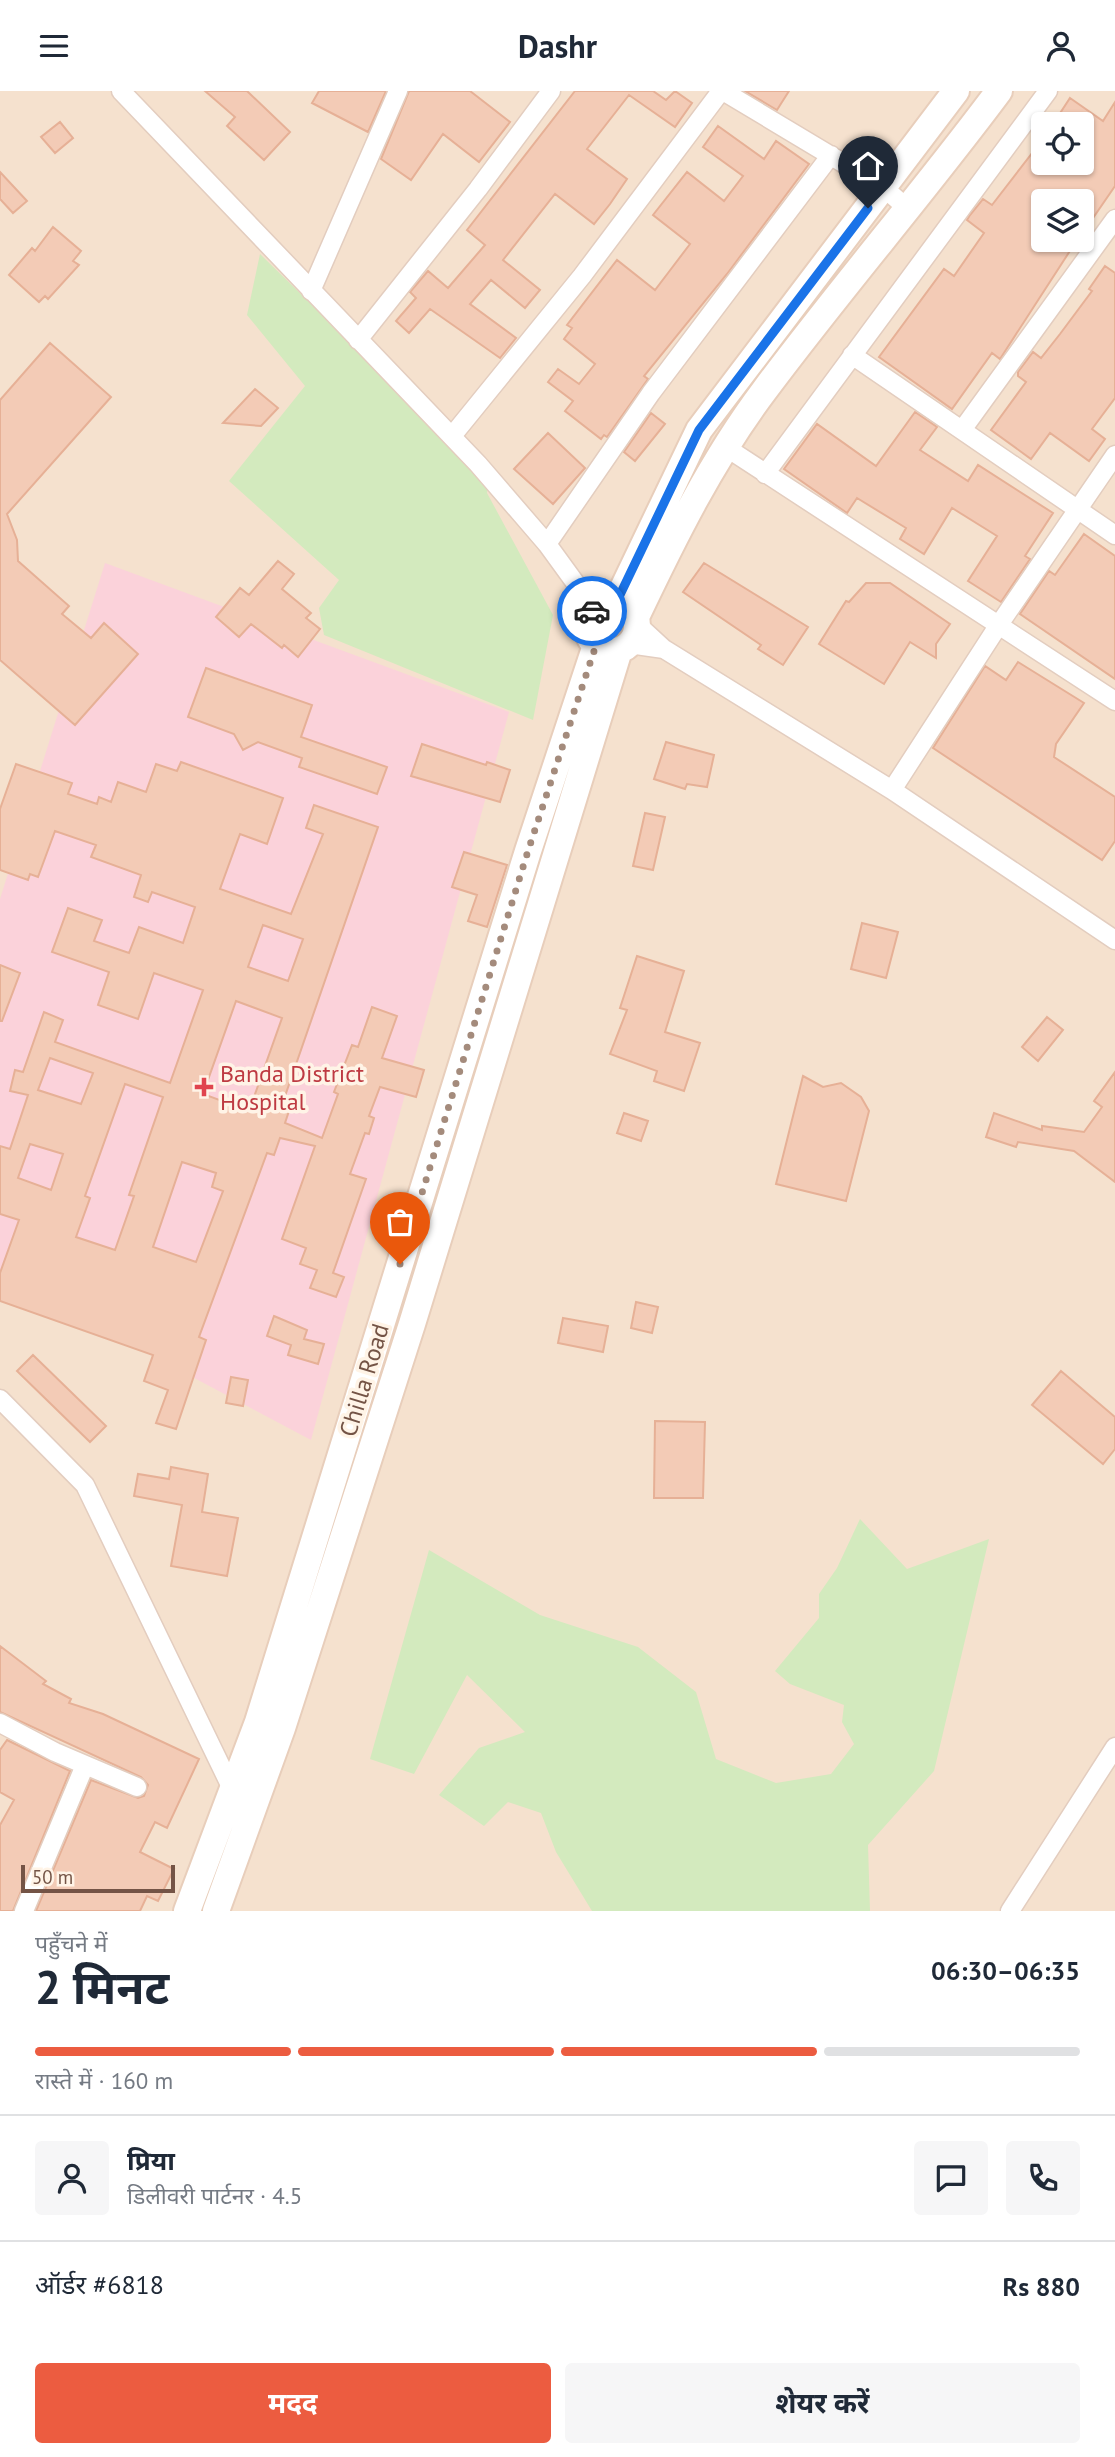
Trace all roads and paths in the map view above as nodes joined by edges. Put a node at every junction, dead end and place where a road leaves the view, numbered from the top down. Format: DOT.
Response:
graph roads {
  1 [pos="121,91"];
  2 [pos="398,91"];
  3 [pos="551,91"];
  4 [pos="722,91"];
  5 [pos="956,91"];
  6 [pos="999,91"];
  7 [pos="1048,91"];
  8 [pos="831,155"];
  9 [pos="883,187"];
  10 [pos="908,209"];
  11 [pos="1115,219"];
  12 [pos="311,292"];
  13 [pos="358,340"];
  14 [pos="852,355"];
  15 [pos="962,430"];
  16 [pos="452,436"];
  17 [pos="727,448"];
  18 [pos="1115,455"];
  19 [pos="765,474"];
  20 [pos="1078,509"];
  21 [pos="1115,535"];
  22 [pos="547,544"];
  23 [pos="616,625"];
  24 [pos="998,626"];
  25 [pos="1115,701"];
  26 [pos="892,790"];
  27 [pos="1115,940"];
  28 [pos="446,1115"];
  29 [pos="474,1124"];
  30 [pos="0,1399"];
  31 [pos="1,1727"];
  32 [pos="1115,1747"];
  33 [pos="85,1765"];
  34 [pos="137,1787"];
  35 [pos="232,1789"];
  36 [pos="197,1885"];
  37 [pos="224,1907"];
  38 [pos="24,1911"];
  39 [pos="187,1911"];
  40 [pos="1010,1911"];
  1 -- 12 [label="street"];
  2 -- 12 [label="street"];
  3 -- 13 [label="street"];
  4 -- 8 [label="street"];
  4 -- 16 [label="street"];
  5 -- 9 [label="main road, Chilla Road"];
  6 -- 10 [label="main road"];
  7 -- 14 [label="street"];
  8 -- 9 [label="street"];
  8 -- 22 [label="street"];
  9 -- 10 [label="street"];
  9 -- 23 [label="main road, Chilla Road"];
  10 -- 17 [label="main road"];
  11 -- 15 [label="street"];
  12 -- 13 [label="street"];
  13 -- 16 [label="street"];
  14 -- 15 [label="street"];
  14 -- 19 [label="street"];
  15 -- 20 [label="street"];
  16 -- 22 [label="street"];
  17 -- 19 [label="street"];
  17 -- 23 [label="main road"];
  18 -- 20 [label="street"];
  19 -- 24 [label="street"];
  20 -- 21 [label="street"];
  20 -- 24 [label="street"];
  22 -- 23 [label="street"];
  23 -- 26 [label="street"];
  23 -- 28 [label="main road, Chilla Road"];
  23 -- 29 [label="main road"];
  24 -- 25 [label="street"];
  24 -- 26 [label="street"];
  26 -- 27 [label="street"];
  28 -- 29 [label="main road"];
  28 -- 35 [label="main road, Chilla Road"];
  29 -- 37 [label="main road"];
  30 -- 35 [label="street"];
  31 -- 33 [label="street"];
  32 -- 40 [label="street"];
  33 -- 34 [label="street"];
  33 -- 38 [label="street"];
  35 -- 36 [label="main road, Chilla Road"];
  36 -- 37 [label="street"];
  36 -- 39 [label="main road, Chilla Road"];
}
